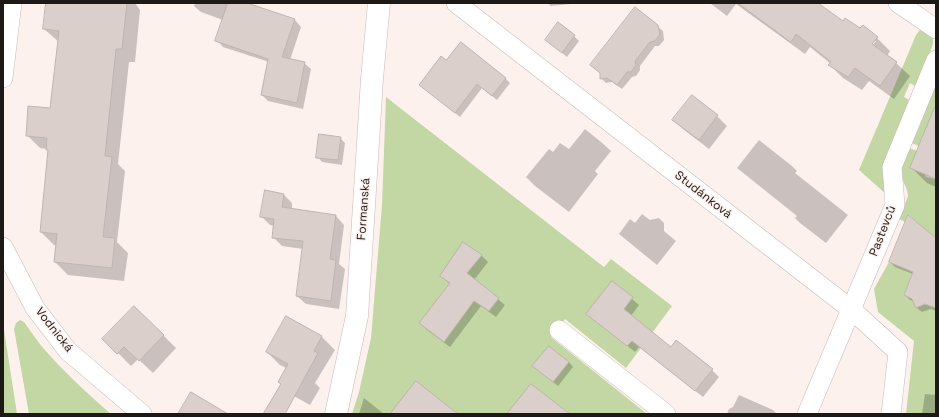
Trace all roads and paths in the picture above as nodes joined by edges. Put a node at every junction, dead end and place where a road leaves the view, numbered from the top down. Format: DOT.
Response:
graph roads {
  1 [pos="12,3"];
  2 [pos="379,3"];
  3 [pos="456,3"];
  4 [pos="898,3"];
  5 [pos="936,29"];
  6 [pos="936,60"];
  7 [pos="3,78"];
  8 [pos="3,247"];
  9 [pos="852,310"];
  10 [pos="559,330"];
  11 [pos="142,414"];
  12 [pos="336,414"];
  13 [pos="666,414"];
  14 [pos="807,414"];
  15 [pos="891,414"];
  1 -- 7 [label="street"];
  2 -- 12 [label="street, Formanská"];
  3 -- 9 [label="street, Studánková"];
  4 -- 5 [label="street"];
  6 -- 9 [label="street, Pastevců"];
  8 -- 11 [label="street, Vodnická"];
  9 -- 14 [label="street, Pastevců"];
  9 -- 15 [label="street, Studánková"];
  10 -- 13 [label="street"];
}
